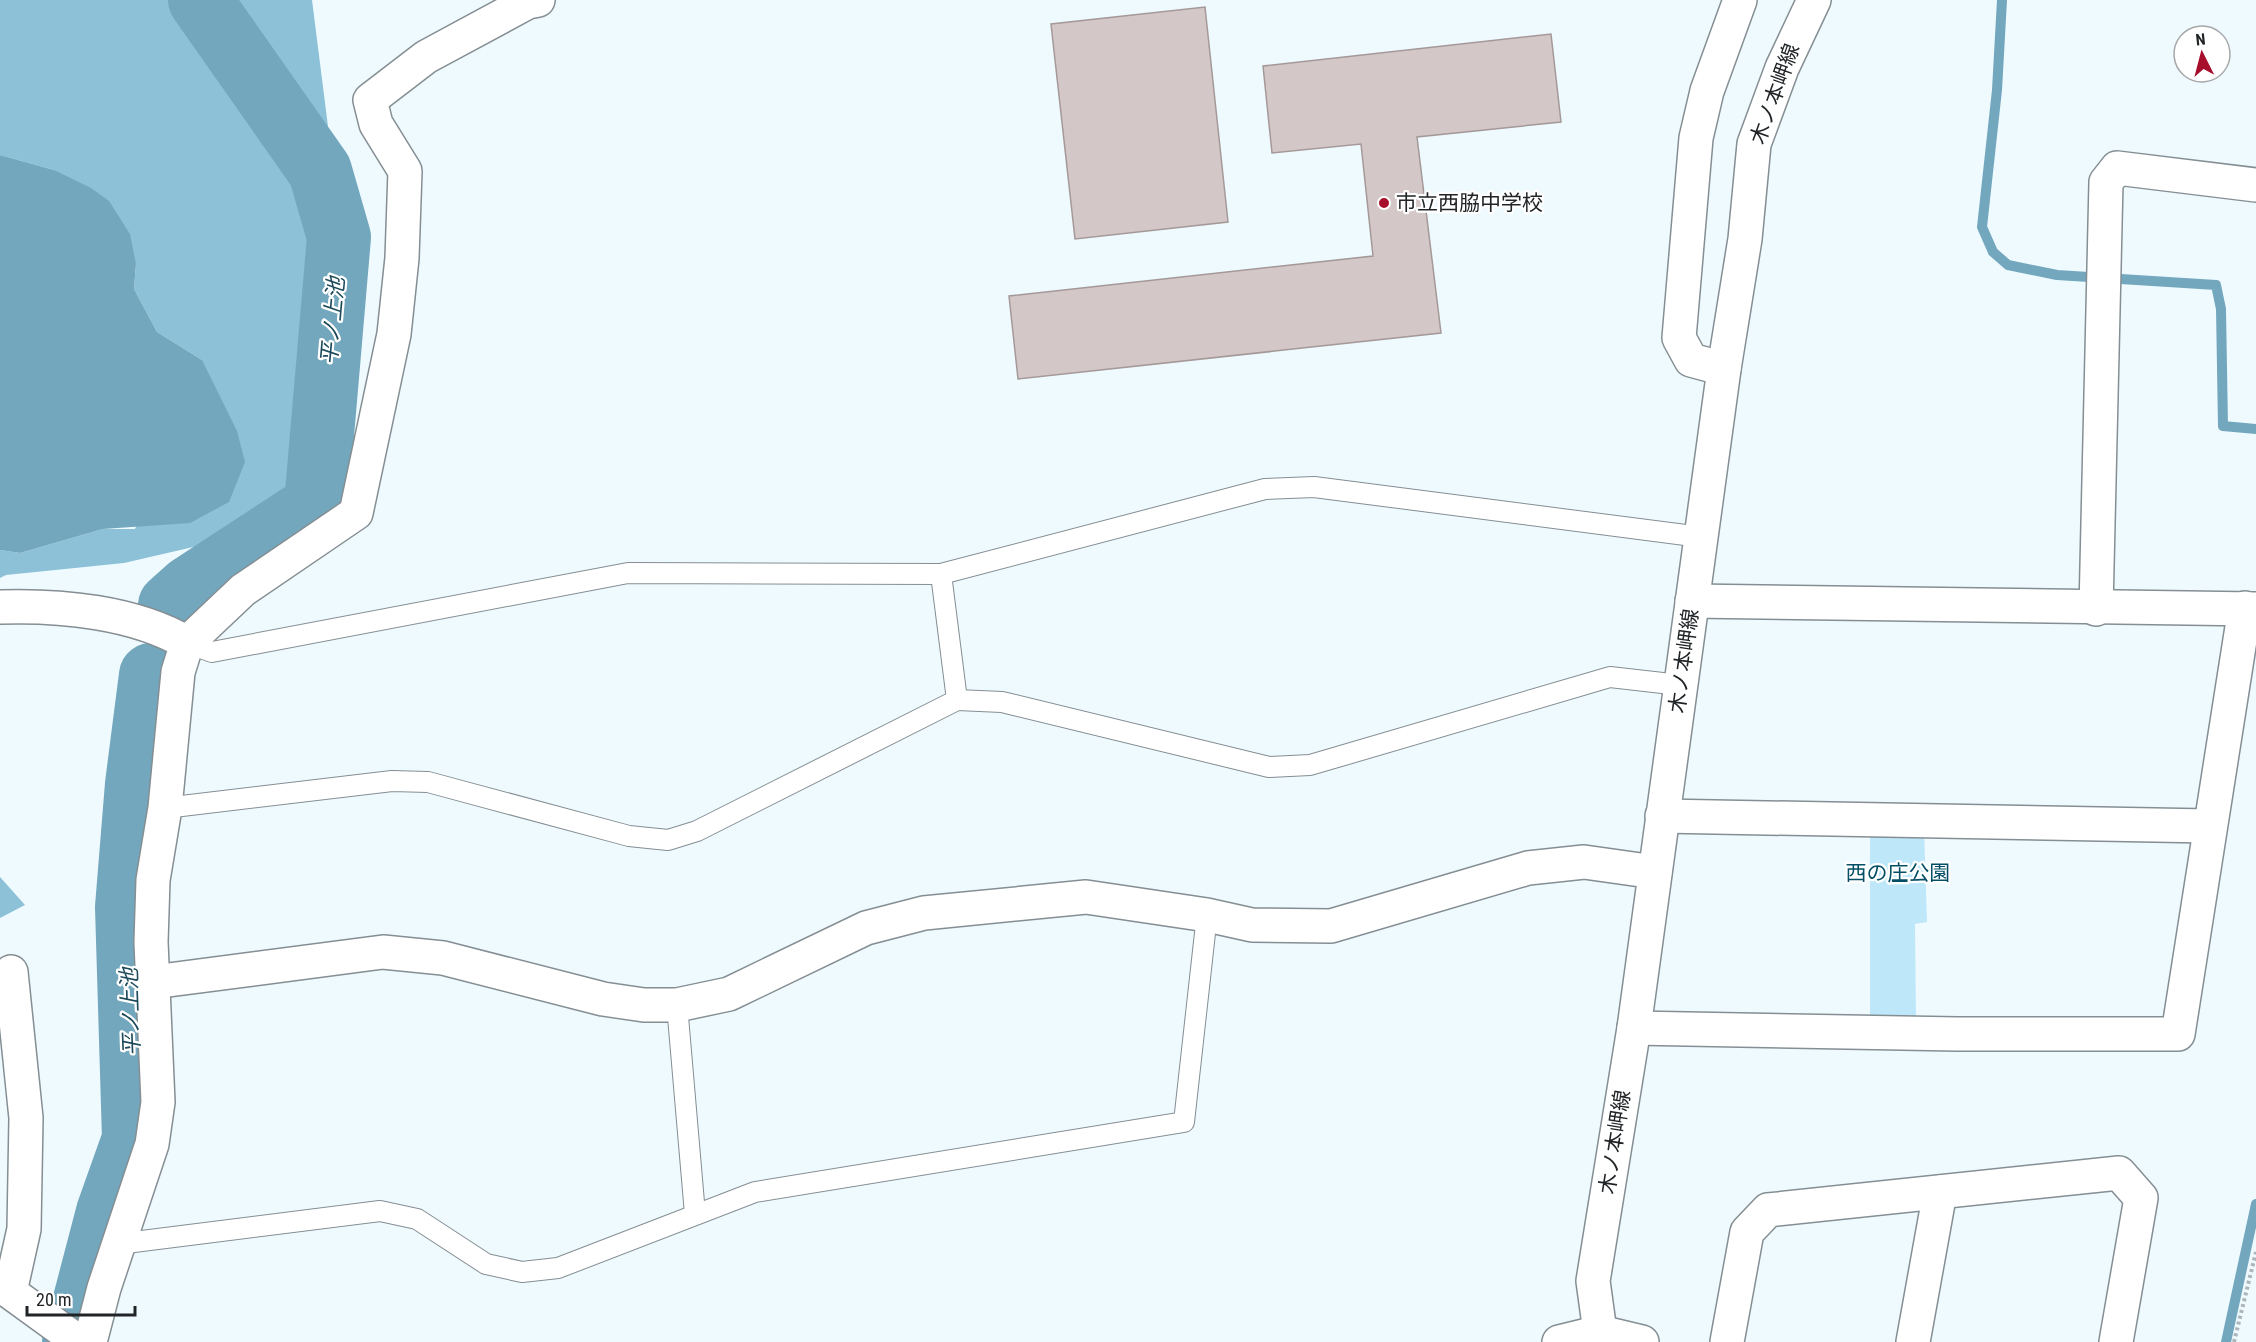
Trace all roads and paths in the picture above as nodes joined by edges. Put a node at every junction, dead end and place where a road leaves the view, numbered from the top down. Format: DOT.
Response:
graph roads {
  1 [pos="538,0"];
  2 [pos="1740,0"];
  3 [pos="1814,0"];
  4 [pos="2256,184"];
  5 [pos="1724,369"];
  6 [pos="1701,537"];
  7 [pos="941,574"];
  8 [pos="1692,601"];
  9 [pos="0,607"];
  10 [pos="2096,609"];
  11 [pos="2250,609"];
  12 [pos="187,643"];
  13 [pos="1680,685"];
  14 [pos="957,700"];
  15 [pos="165,808"];
  16 [pos="1662,816"];
  17 [pos="2209,825"];
  18 [pos="1655,872"];
  19 [pos="1207,915"];
  20 [pos="11,972"];
  21 [pos="153,982"];
  22 [pos="677,1005"];
  23 [pos="1634,1028"];
  24 [pos="1940,1192"];
  25 [pos="695,1214"];
  26 [pos="118,1244"];
  27 [pos="2256,1252"];
  28 [pos="10,1295"];
  29 [pos="1600,1332"];
  30 [pos="79,1342"];
  31 [pos="90,1342"];
  32 [pos="1559,1342"];
  33 [pos="1642,1342"];
  34 [pos="1727,1342"];
  35 [pos="1913,1342"];
  36 [pos="2116,1342"];
  37 [pos="2234,1342"];
  1 -- 12 [label="street"];
  2 -- 5 [label="street"];
  3 -- 5 [label="street, 木ノ本岬線"];
  4 -- 10 [label="street"];
  5 -- 6 [label="street, 木ノ本岬線"];
  6 -- 7 [label="lane"];
  6 -- 8 [label="street, 木ノ本岬線"];
  7 -- 12 [label="lane"];
  7 -- 14 [label="lane"];
  8 -- 10 [label="street"];
  8 -- 13 [label="street, 木ノ本岬線"];
  9 -- 12 [label="street"];
  10 -- 11 [label="street"];
  11 -- 17 [label="street"];
  12 -- 15 [label="street"];
  13 -- 14 [label="lane"];
  13 -- 16 [label="street, 木ノ本岬線"];
  14 -- 15 [label="lane"];
  15 -- 21 [label="street"];
  16 -- 17 [label="street"];
  16 -- 18 [label="street, 木ノ本岬線"];
  17 -- 23 [label="street"];
  18 -- 19 [label="street"];
  18 -- 23 [label="street, 木ノ本岬線"];
  19 -- 22 [label="street"];
  19 -- 25 [label="lane"];
  20 -- 28 [label="street"];
  21 -- 22 [label="street"];
  21 -- 26 [label="street"];
  22 -- 25 [label="lane"];
  23 -- 29 [label="street, 木ノ本岬線"];
  24 -- 34 [label="street"];
  24 -- 35 [label="street"];
  24 -- 36 [label="street"];
  25 -- 26 [label="lane"];
  26 -- 31 [label="street"];
  27 -- 37 [label="path"];
  28 -- 30 [label="street"];
  29 -- 32 [label="street"];
  29 -- 33 [label="street"];
}
